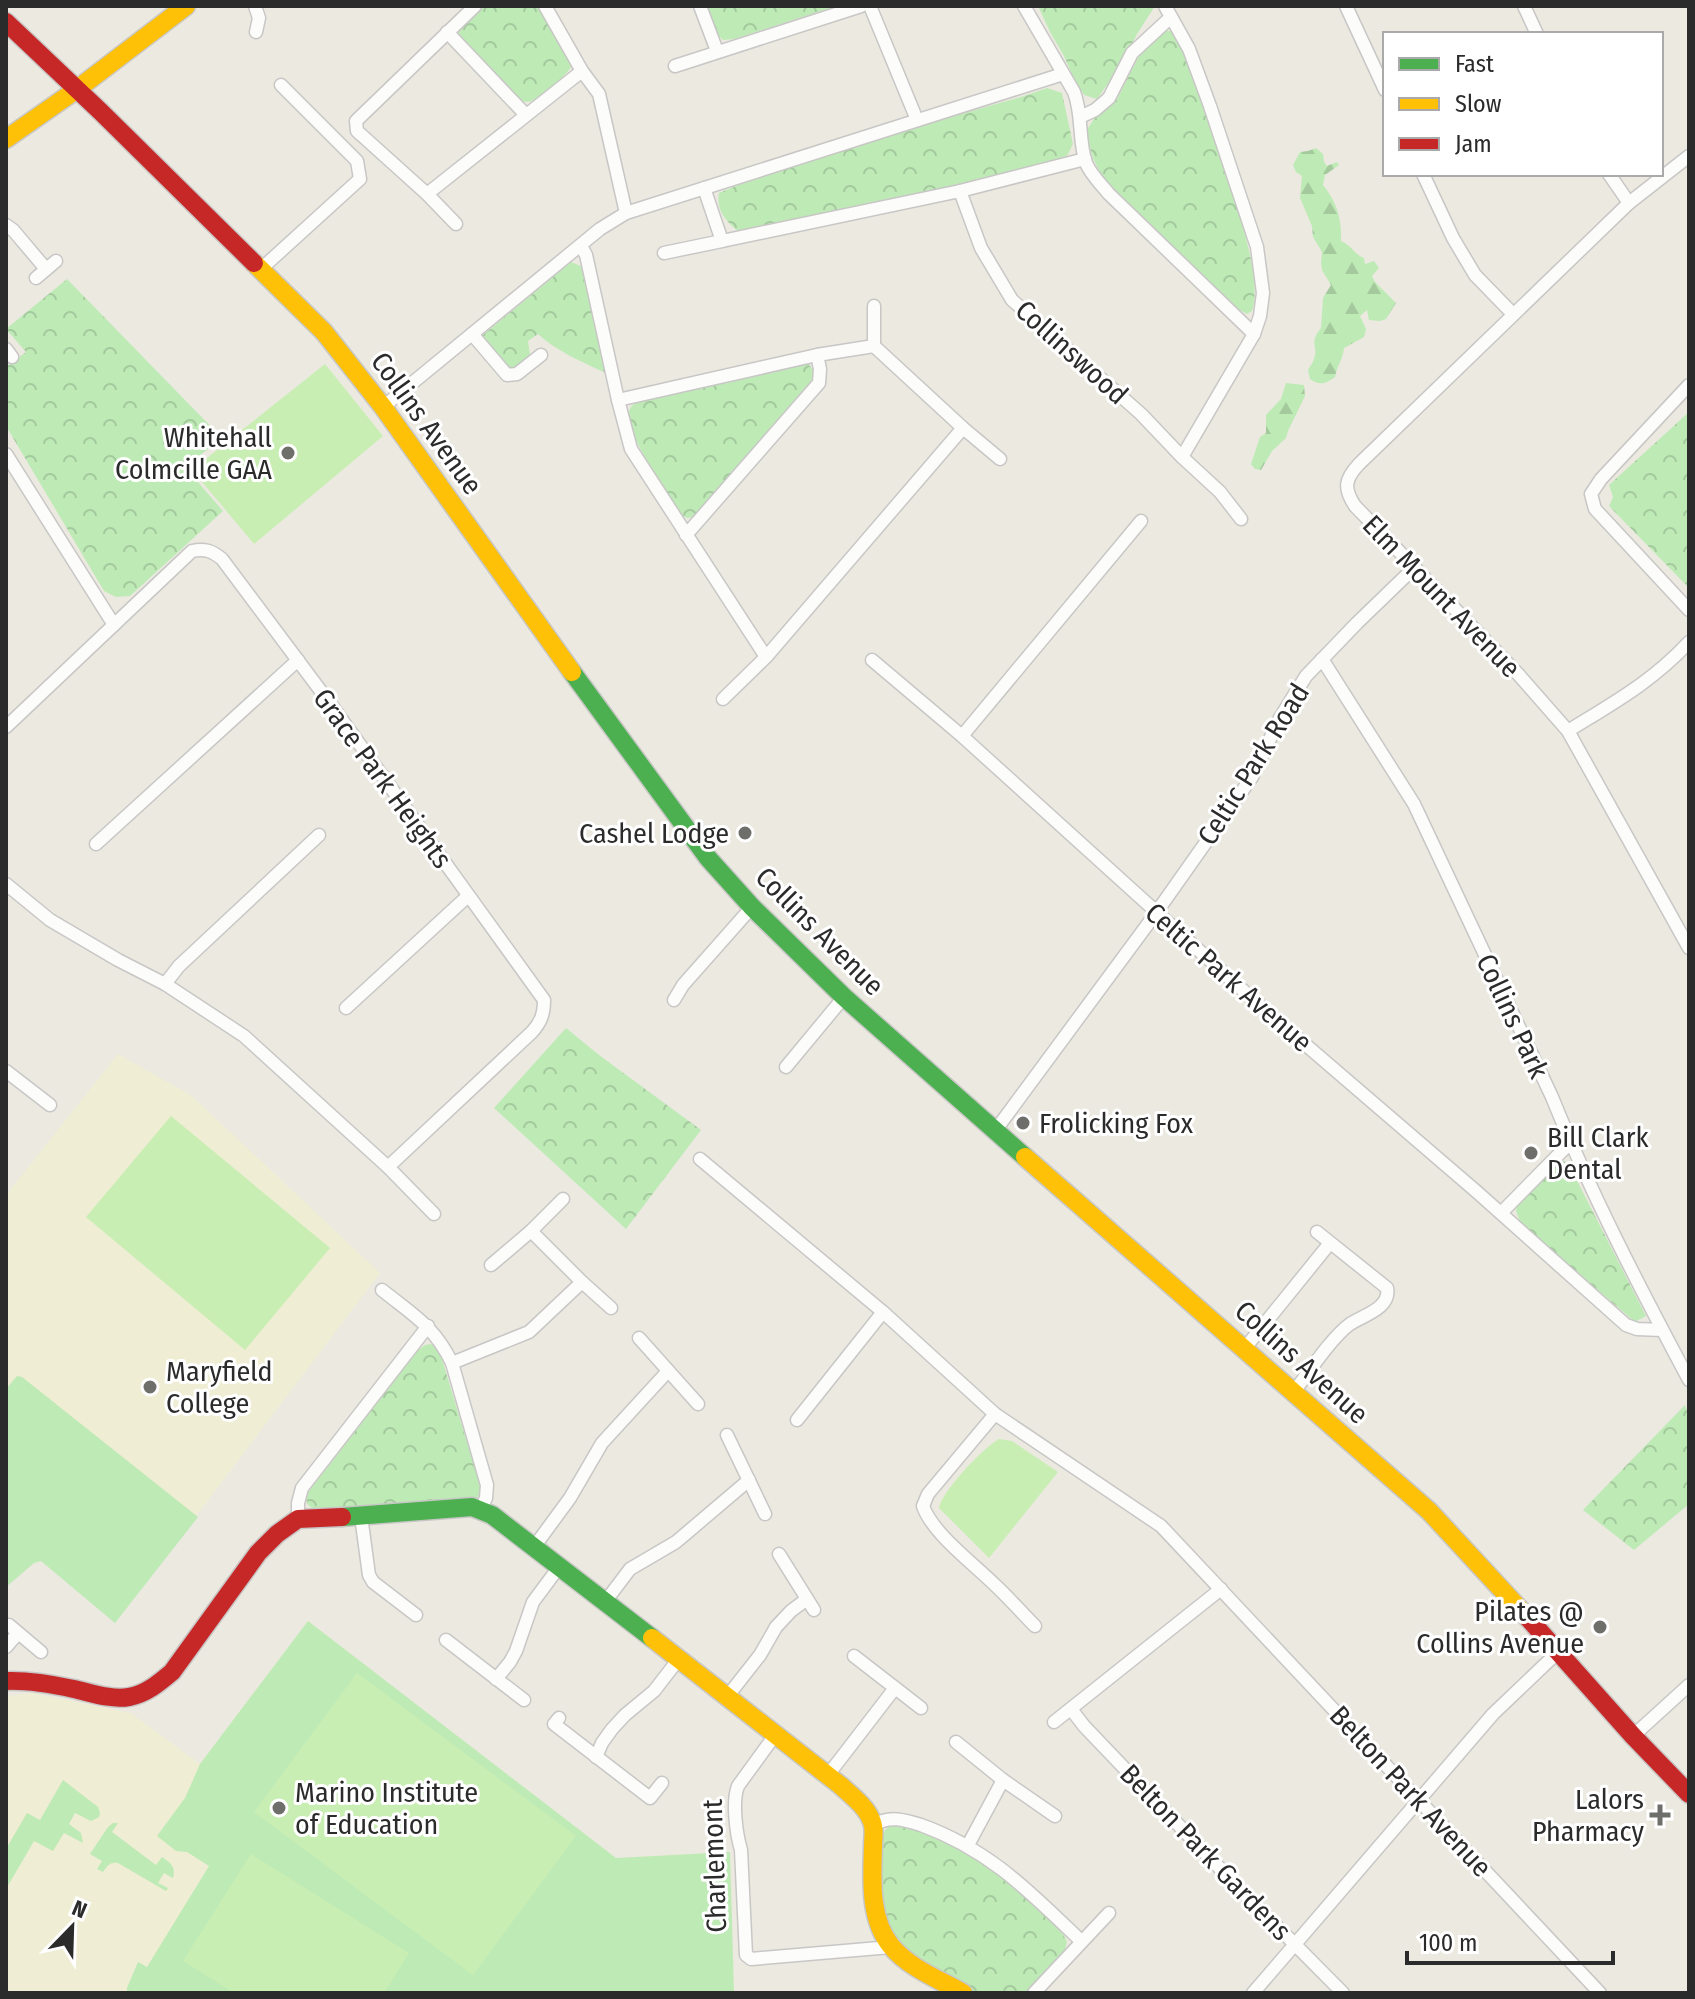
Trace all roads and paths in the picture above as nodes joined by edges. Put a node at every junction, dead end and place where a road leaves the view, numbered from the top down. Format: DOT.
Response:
graph roads {
  1 [pos="186,6"];
  2 [pos="255,6"];
  3 [pos="475,6"];
  4 [pos="545,6"];
  5 [pos="700,6"];
  6 [pos="861,6"];
  7 [pos="870,6"];
  8 [pos="1024,6"];
  9 [pos="1346,6"];
  10 [pos="1524,6"];
  11 [pos="1168,11"];
  12 [pos="6,22"];
  13 [pos="256,32"];
  14 [pos="447,32"];
  15 [pos="1536,32"];
  16 [pos="717,51"];
  17 [pos="675,66"];
  18 [pos="582,71"];
  19 [pos="1063,74"];
  20 [pos="281,85"];
  21 [pos="1383,86"];
  22 [pos="76,90"];
  23 [pos="526,115"];
  24 [pos="1080,117"];
  25 [pos="917,120"];
  26 [pos="6,139"];
  27 [pos="1689,156"];
  28 [pos="1085,159"];
  29 [pos="1424,176"];
  30 [pos="1610,176"];
  31 [pos="704,188"];
  32 [pos="960,191"];
  33 [pos="427,194"];
  34 [pos="1629,203"];
  35 [pos="626,213"];
  36 [pos="456,224"];
  37 [pos="6,225"];
  38 [pos="722,241"];
  39 [pos="581,246"];
  40 [pos="664,253"];
  41 [pos="261,269"];
  42 [pos="46,270"];
  43 [pos="874,306"];
  44 [pos="1513,314"];
  45 [pos="472,334"];
  46 [pos="1254,334"];
  47 [pos="874,346"];
  48 [pos="541,355"];
  49 [pos="817,355"];
  50 [pos="1689,385"];
  51 [pos="618,400"];
  52 [pos="383,407"];
  53 [pos="963,428"];
  54 [pos="6,454"];
  55 [pos="1182,457"];
  56 [pos="1000,459"];
  57 [pos="1241,519"];
  58 [pos="1141,521"];
  59 [pos="686,535"];
  60 [pos="1415,567"];
  61 [pos="1689,610"];
  62 [pos="114,625"];
  63 [pos="1689,642"];
  64 [pos="766,657"];
  65 [pos="1322,659"];
  66 [pos="298,660"];
  67 [pos="872,660"];
  68 [pos="723,699"];
  69 [pos="6,727"];
  70 [pos="1568,731"];
  71 [pos="962,736"];
  72 [pos="319,835"];
  73 [pos="96,844"];
  74 [pos="6,884"];
  75 [pos="468,896"];
  76 [pos="752,907"];
  77 [pos="1156,913"];
  78 [pos="1689,948"];
  79 [pos="165,984"];
  80 [pos="844,997"];
  81 [pos="674,1000"];
  82 [pos="346,1008"];
  83 [pos="786,1067"];
  84 [pos="6,1071"];
  85 [pos="50,1105"];
  86 [pos="995,1131"];
  87 [pos="1570,1143"];
  88 [pos="700,1159"];
  89 [pos="388,1167"];
  90 [pos="563,1199"];
  91 [pos="1501,1213"];
  92 [pos="434,1214"];
  93 [pos="531,1231"];
  94 [pos="1317,1232"];
  95 [pos="1330,1243"];
  96 [pos="491,1265"];
  97 [pos="582,1282"];
  98 [pos="382,1290"];
  99 [pos="611,1308"];
  100 [pos="883,1312"];
  101 [pos="428,1326"];
  102 [pos="1662,1330"];
  103 [pos="639,1338"];
  104 [pos="1245,1348"];
  105 [pos="452,1363"];
  106 [pos="668,1371"];
  107 [pos="1689,1380"];
  108 [pos="1294,1392"];
  109 [pos="698,1404"];
  110 [pos="995,1414"];
  111 [pos="797,1420"];
  112 [pos="727,1435"];
  113 [pos="749,1480"];
  114 [pos="481,1509"];
  115 [pos="765,1514"];
  116 [pos="361,1516"];
  117 [pos="298,1519"];
  118 [pos="534,1547"];
  119 [pos="779,1554"];
  120 [pos="559,1567"];
  121 [pos="1221,1589"];
  122 [pos="605,1602"];
  123 [pos="416,1615"];
  124 [pos="1035,1626"];
  125 [pos="446,1640"];
  126 [pos="6,1647"];
  127 [pos="41,1652"];
  128 [pos="1558,1652"];
  129 [pos="854,1656"];
  130 [pos="678,1660"];
  131 [pos="496,1679"];
  132 [pos="6,1681"];
  133 [pos="1689,1685"];
  134 [pos="895,1688"];
  135 [pos="727,1697"];
  136 [pos="524,1700"];
  137 [pos="921,1708"];
  138 [pos="1071,1709"];
  139 [pos="559,1718"];
  140 [pos="1054,1722"];
  141 [pos="775,1735"];
  142 [pos="1633,1736"];
  143 [pos="956,1742"];
  144 [pos="596,1757"];
  145 [pos="828,1775"];
  146 [pos="1003,1780"];
  147 [pos="662,1783"];
  148 [pos="1689,1794"];
  149 [pos="1420,1800"];
  150 [pos="1055,1816"];
  151 [pos="874,1825"];
  152 [pos="968,1845"];
  153 [pos="1109,1913"];
  154 [pos="1081,1941"];
  155 [pos="1295,1945"];
  156 [pos="891,1947"];
  157 [pos="963,1993"];
  158 [pos="1034,1993"];
  159 [pos="1253,1993"];
  160 [pos="1343,1993"];
  161 [pos="1600,1993"];
  1 -- 22 [label="main road"];
  2 -- 13 [label="street"];
  3 -- 14 [label="street"];
  4 -- 18 [label="street"];
  5 -- 16 [label="street"];
  6 -- 16 [label="street"];
  7 -- 25 [label="street"];
  8 -- 19 [label="street"];
  9 -- 21 [label="street"];
  10 -- 15 [label="street"];
  11 -- 24 [label="street"];
  11 -- 46 [label="street"];
  12 -- 22 [label="main road, Collins Avenue"];
  14 -- 23 [label="street"];
  14 -- 33 [label="street"];
  16 -- 17 [label="street"];
  18 -- 23 [label="street"];
  18 -- 35 [label="street"];
  19 -- 24 [label="street"];
  19 -- 25 [label="street"];
  20 -- 41 [label="street"];
  22 -- 26 [label="main road"];
  22 -- 41 [label="main road, Collins Avenue"];
  23 -- 33 [label="street"];
  24 -- 28 [label="street"];
  25 -- 31 [label="street"];
  27 -- 34 [label="street, Elm Mount Avenue"];
  28 -- 32 [label="street"];
  28 -- 46 [label="street"];
  29 -- 44 [label="street"];
  30 -- 34 [label="street"];
  31 -- 35 [label="street"];
  31 -- 38 [label="street"];
  32 -- 38 [label="street"];
  32 -- 55 [label="street, Collinswood"];
  33 -- 36 [label="street"];
  34 -- 44 [label="street, Elm Mount Avenue"];
  35 -- 39 [label="street"];
  37 -- 42 [label="street"];
  38 -- 40 [label="street"];
  39 -- 45 [label="street"];
  39 -- 51 [label="street"];
  41 -- 52 [label="main road, Collins Avenue"];
  43 -- 47 [label="street"];
  44 -- 60 [label="street, Elm Mount Avenue"];
  45 -- 48 [label="street"];
  45 -- 52 [label="street"];
  46 -- 55 [label="street"];
  47 -- 49 [label="street"];
  47 -- 53 [label="street"];
  49 -- 51 [label="street"];
  49 -- 59 [label="street"];
  50 -- 61 [label="street"];
  51 -- 59 [label="street"];
  52 -- 76 [label="main road, Collins Avenue"];
  53 -- 56 [label="street"];
  53 -- 64 [label="street"];
  54 -- 62 [label="street"];
  55 -- 57 [label="street, Collinswood"];
  58 -- 71 [label="street"];
  59 -- 64 [label="street"];
  60 -- 65 [label="street, Celtic Park Road"];
  60 -- 70 [label="street, Elm Mount Avenue"];
  62 -- 66 [label="street, Grace Park Heights"];
  62 -- 69 [label="street, Grace Park Heights"];
  63 -- 70 [label="street"];
  64 -- 68 [label="street"];
  65 -- 77 [label="street, Celtic Park Road"];
  65 -- 87 [label="street, Collins Park"];
  66 -- 73 [label="street, Grace Park Heights"];
  66 -- 75 [label="street, Grace Park Heights"];
  67 -- 71 [label="street, Celtic Park Avenue"];
  70 -- 78 [label="street, Elm Mount Avenue"];
  71 -- 77 [label="street, Celtic Park Avenue"];
  72 -- 79 [label="street"];
  74 -- 79 [label="street"];
  75 -- 82 [label="street, Grace Park Heights"];
  75 -- 89 [label="street, Grace Park Heights"];
  76 -- 80 [label="main road, Collins Avenue"];
  76 -- 81 [label="street"];
  77 -- 86 [label="street, Celtic Park Road"];
  77 -- 91 [label="street, Celtic Park Avenue"];
  79 -- 89 [label="street"];
  80 -- 83 [label="street"];
  80 -- 86 [label="main road, Collins Avenue"];
  84 -- 85 [label="street"];
  86 -- 104 [label="main road, Collins Avenue"];
  87 -- 91 [label="street"];
  87 -- 102 [label="street, Collins Park"];
  88 -- 100 [label="street, Belton Park Avenue"];
  89 -- 92 [label="street"];
  90 -- 93 [label="street"];
  91 -- 102 [label="street, Celtic Park Avenue"];
  93 -- 96 [label="street"];
  93 -- 97 [label="street"];
  94 -- 95 [label="street"];
  95 -- 104 [label="street"];
  95 -- 108 [label="street"];
  97 -- 99 [label="street"];
  97 -- 105 [label="street"];
  98 -- 101 [label="street"];
  100 -- 110 [label="street, Belton Park Avenue"];
  100 -- 111 [label="street"];
  101 -- 105 [label="street"];
  101 -- 117 [label="street"];
  102 -- 107 [label="street, Collins Park"];
  103 -- 106 [label="street"];
  104 -- 108 [label="main road, Collins Avenue"];
  105 -- 114 [label="street"];
  106 -- 109 [label="street"];
  106 -- 118 [label="street"];
  108 -- 128 [label="main road, Collins Avenue"];
  110 -- 121 [label="street, Belton Park Avenue"];
  110 -- 124 [label="street"];
  112 -- 113 [label="street"];
  113 -- 115 [label="street"];
  113 -- 122 [label="street"];
  114 -- 116 [label="main road"];
  114 -- 118 [label="main road"];
  116 -- 117 [label="main road"];
  116 -- 123 [label="street"];
  117 -- 132 [label="main road"];
  118 -- 120 [label="main road"];
  119 -- 135 [label="street"];
  120 -- 122 [label="main road"];
  120 -- 131 [label="street"];
  121 -- 138 [label="street"];
  121 -- 149 [label="street, Belton Park Avenue"];
  122 -- 130 [label="main road"];
  125 -- 131 [label="street"];
  126 -- 127 [label="street"];
  128 -- 142 [label="main road, Collins Avenue"];
  128 -- 149 [label="street"];
  129 -- 134 [label="street"];
  130 -- 135 [label="main road"];
  130 -- 144 [label="street"];
  131 -- 136 [label="street"];
  133 -- 142 [label="street"];
  134 -- 137 [label="street"];
  134 -- 145 [label="street"];
  135 -- 141 [label="main road"];
  138 -- 140 [label="street"];
  138 -- 155 [label="street, Belton Park Gardens"];
  139 -- 144 [label="street, Charlemont"];
  141 -- 145 [label="main road"];
  141 -- 156 [label="street, Charlemont"];
  142 -- 148 [label="main road, Collins Avenue"];
  143 -- 146 [label="street"];
  144 -- 147 [label="street, Charlemont"];
  145 -- 151 [label="main road"];
  146 -- 150 [label="street"];
  146 -- 152 [label="street"];
  149 -- 155 [label="street"];
  149 -- 161 [label="street, Belton Park Avenue"];
  151 -- 152 [label="street"];
  151 -- 156 [label="main road"];
  152 -- 154 [label="street"];
  153 -- 154 [label="street"];
  154 -- 158 [label="street"];
  155 -- 159 [label="street"];
  155 -- 160 [label="street, Belton Park Gardens"];
  156 -- 157 [label="main road"];
}
